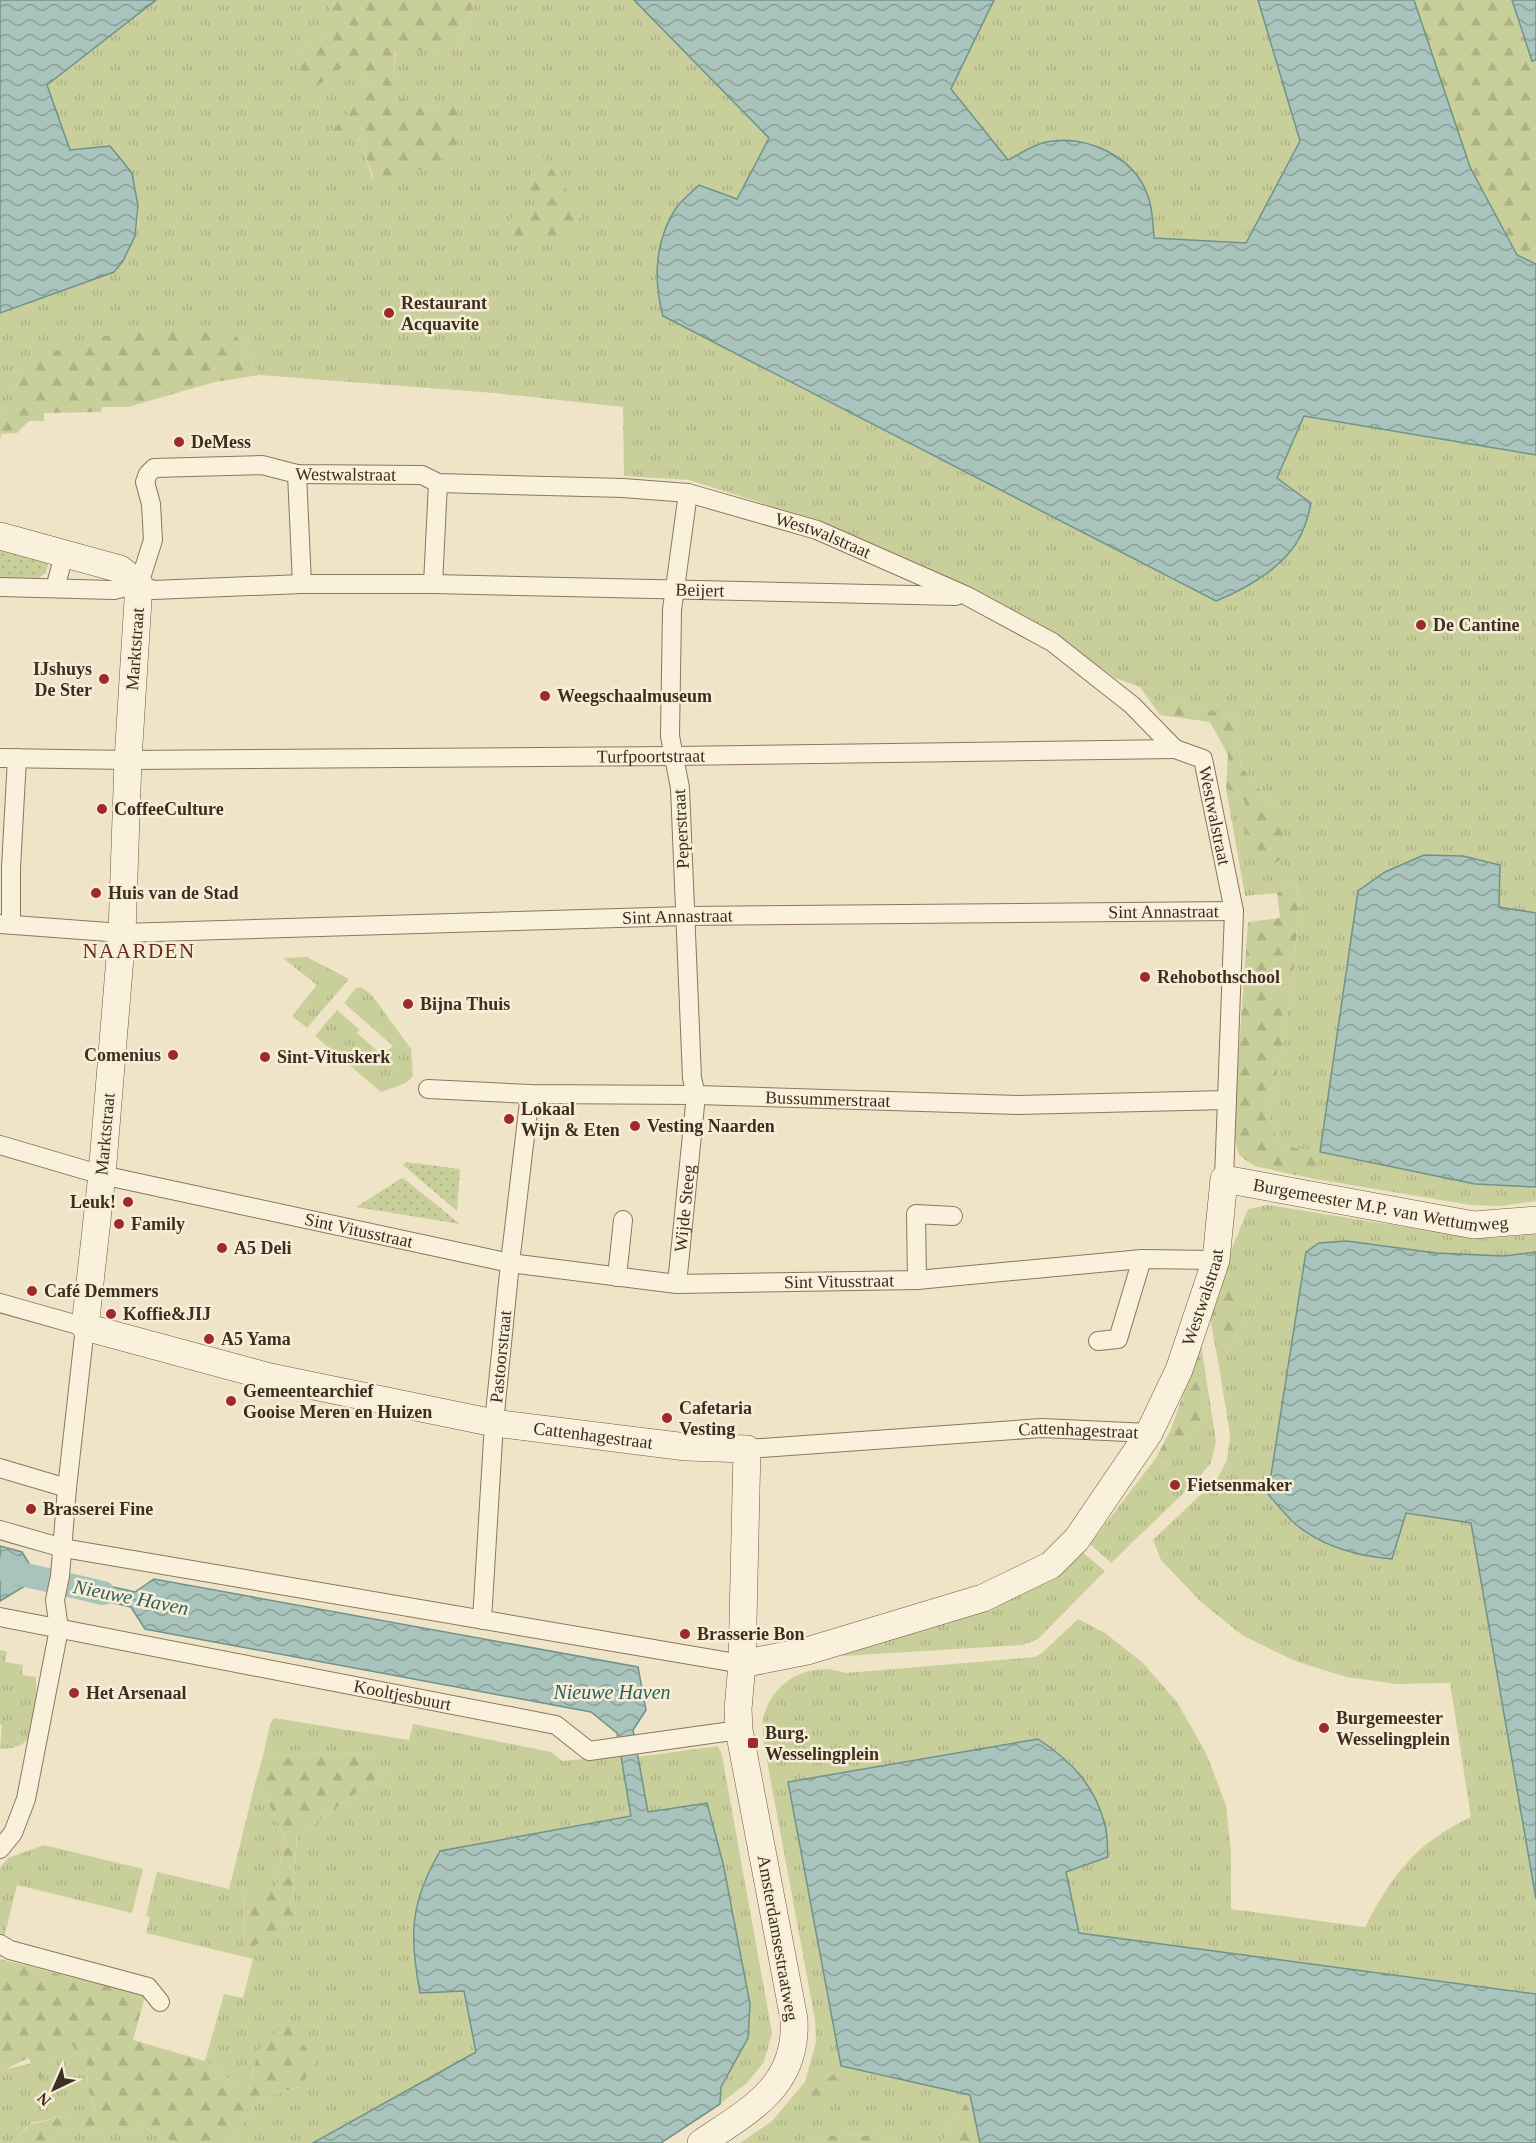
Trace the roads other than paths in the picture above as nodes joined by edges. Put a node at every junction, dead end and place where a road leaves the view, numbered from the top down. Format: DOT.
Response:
graph roads {
  1 [pos="297,474"];
  2 [pos="438,483"];
  3 [pos="688,493"];
  4 [pos="0,536"];
  5 [pos="64,555"];
  6 [pos="129,577"];
  7 [pos="433,584"];
  8 [pos="302,585"];
  9 [pos="0,587"];
  10 [pos="55,588"];
  11 [pos="676,589"];
  12 [pos="967,596"];
  13 [pos="1175,749"];
  14 [pos="675,756"];
  15 [pos="9,758"];
  16 [pos="128,760"];
  17 [pos="1234,911"];
  18 [pos="686,916"];
  19 [pos="5,924"];
  20 [pos="122,933"];
  21 [pos="428,1089"];
  22 [pos="530,1094"];
  23 [pos="696,1095"];
  24 [pos="1227,1100"];
  25 [pos="0,1145"];
  26 [pos="102,1175"];
  27 [pos="1224,1179"];
  28 [pos="953,1216"];
  29 [pos="622,1220"];
  30 [pos="1536,1220"];
  31 [pos="1142,1258"];
  32 [pos="1216,1260"];
  33 [pos="510,1263"];
  34 [pos="617,1277"];
  35 [pos="917,1280"];
  36 [pos="677,1284"];
  37 [pos="0,1302"];
  38 [pos="85,1327"];
  39 [pos="1098,1341"];
  40 [pos="494,1423"];
  41 [pos="1149,1433"];
  42 [pos="747,1449"];
  43 [pos="0,1468"];
  44 [pos="67,1488"];
  45 [pos="0,1530"];
  46 [pos="63,1548"];
  47 [pos="0,1617"];
  48 [pos="482,1620"];
  49 [pos="60,1629"];
  50 [pos="742,1664"];
  51 [pos="739,1730"];
  52 [pos="0,1849"];
  53 [pos="0,1944"];
  54 [pos="160,2002"];
  55 [pos="701,2143"];
  1 -- 2 [label="street, Westwalstraat"];
  1 -- 6 [label="street, Westwalstraat"];
  1 -- 8 [label="street"];
  2 -- 3 [label="street, Westwalstraat"];
  2 -- 7 [label="street"];
  3 -- 11 [label="street, Peperstraat"];
  3 -- 12 [label="street, Westwalstraat"];
  4 -- 5 [label="street"];
  5 -- 6 [label="street"];
  5 -- 10 [label="street"];
  6 -- 8 [label="street, Beijert"];
  6 -- 10 [label="street"];
  6 -- 16 [label="street, Marktstraat"];
  7 -- 8 [label="street, Beijert"];
  7 -- 11 [label="street, Beijert"];
  9 -- 10 [label="street"];
  11 -- 12 [label="street, Beijert"];
  11 -- 14 [label="street, Peperstraat"];
  12 -- 13 [label="street, Westwalstraat"];
  13 -- 14 [label="street, Turfpoortstraat"];
  13 -- 17 [label="street, Westwalstraat"];
  14 -- 16 [label="street, Turfpoortstraat"];
  14 -- 18 [label="street, Peperstraat"];
  15 -- 16 [label="street, Turfpoortstraat"];
  15 -- 19 [label="street"];
  16 -- 20 [label="street, Marktstraat"];
  17 -- 18 [label="street, Sint Annastraat"];
  17 -- 24 [label="street, Westwalstraat"];
  18 -- 20 [label="street, Sint Annastraat"];
  18 -- 23 [label="street, Peperstraat"];
  19 -- 20 [label="street, Sint Annastraat"];
  20 -- 26 [label="street, Marktstraat"];
  21 -- 22 [label="street, Bussummerstraat"];
  22 -- 23 [label="street, Bussummerstraat"];
  22 -- 33 [label="street, Pastoorstraat"];
  23 -- 24 [label="street, Bussummerstraat"];
  23 -- 36 [label="street, Wijde Steeg"];
  24 -- 27 [label="street, Westwalstraat"];
  25 -- 26 [label="street, Sint Vitusstraat"];
  26 -- 33 [label="street, Sint Vitusstraat"];
  26 -- 38 [label="street, Marktstraat"];
  27 -- 30 [label="street, Burgemeester M.P. van Wettumweg"];
  27 -- 32 [label="street, Westwalstraat"];
  28 -- 35 [label="street, Sint Vitusstraat"];
  29 -- 34 [label="street"];
  31 -- 32 [label="street, Sint Vitusstraat"];
  31 -- 35 [label="street, Sint Vitusstraat"];
  31 -- 39 [label="street"];
  32 -- 41 [label="street, Westwalstraat"];
  33 -- 34 [label="street, Sint Vitusstraat"];
  33 -- 40 [label="street, Pastoorstraat"];
  34 -- 36 [label="street, Sint Vitusstraat"];
  35 -- 36 [label="street, Sint Vitusstraat"];
  37 -- 38 [label="street"];
  38 -- 40 [label="street, Cattenhagestraat"];
  38 -- 44 [label="street, Marktstraat"];
  40 -- 42 [label="street, Cattenhagestraat"];
  40 -- 48 [label="street, Pastoorstraat"];
  41 -- 42 [label="street, Cattenhagestraat"];
  41 -- 50 [label="street, Westwalstraat"];
  42 -- 50 [label="street"];
  43 -- 44 [label="street"];
  44 -- 46 [label="street, Marktstraat"];
  45 -- 46 [label="street"];
  46 -- 48 [label="street"];
  46 -- 49 [label="street, Marktstraat"];
  47 -- 49 [label="street, Kooltjesbuurt"];
  48 -- 50 [label="street"];
  49 -- 51 [label="street, Kooltjesbuurt"];
  49 -- 52 [label="street"];
  50 -- 51 [label="street"];
  51 -- 55 [label="street, Amsterdamsestraatweg"];
  53 -- 54 [label="street"];
}
